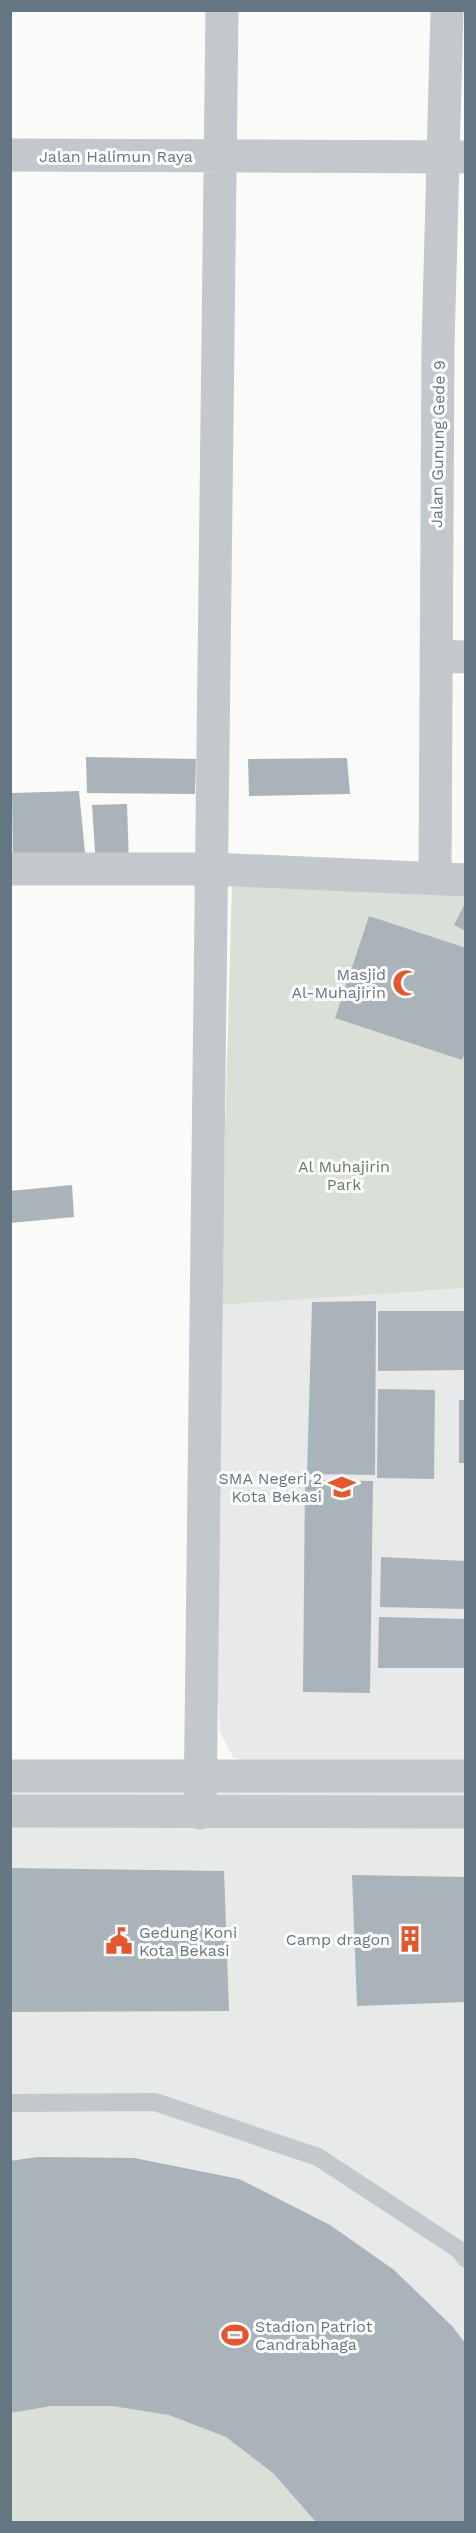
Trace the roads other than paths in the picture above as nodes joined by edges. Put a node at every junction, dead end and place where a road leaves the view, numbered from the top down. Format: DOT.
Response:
graph roads {
  1 [pos="222,10"];
  2 [pos="447,10"];
  3 [pos="10,155"];
  4 [pos="221,157"];
  5 [pos="454,157"];
  6 [pos="452,347"];
  7 [pos="451,657"];
  8 [pos="10,869"];
  9 [pos="212,869"];
  10 [pos="450,879"];
  11 [pos="10,1776"];
  12 [pos="201,1776"];
  13 [pos="465,1776"];
  14 [pos="10,1811"];
  15 [pos="465,1812"];
  16 [pos="200,1813"];
  17 [pos="10,2103"];
  18 [pos="465,2259"];
  1 -- 4 [label="street"];
  2 -- 5 [label="street, Jalan Gunung Gede 9"];
  3 -- 4 [label="street, Jalan Halimun Raya"];
  4 -- 5 [label="street, Jalan Halimun Raya"];
  4 -- 9 [label="street"];
  5 -- 6 [label="street, Jalan Gunung Gede 9"];
  6 -- 7 [label="street, Jalan Gunung Gede 9"];
  7 -- 10 [label="street, Jalan Gunung Gede 9"];
  8 -- 9 [label="street"];
  9 -- 10 [label="street"];
  9 -- 12 [label="street"];
  11 -- 12 [label="street"];
  12 -- 13 [label="street"];
  12 -- 16 [label="street"];
  14 -- 16 [label="street"];
  15 -- 16 [label="street"];
  17 -- 18 [label="lane"];
}
